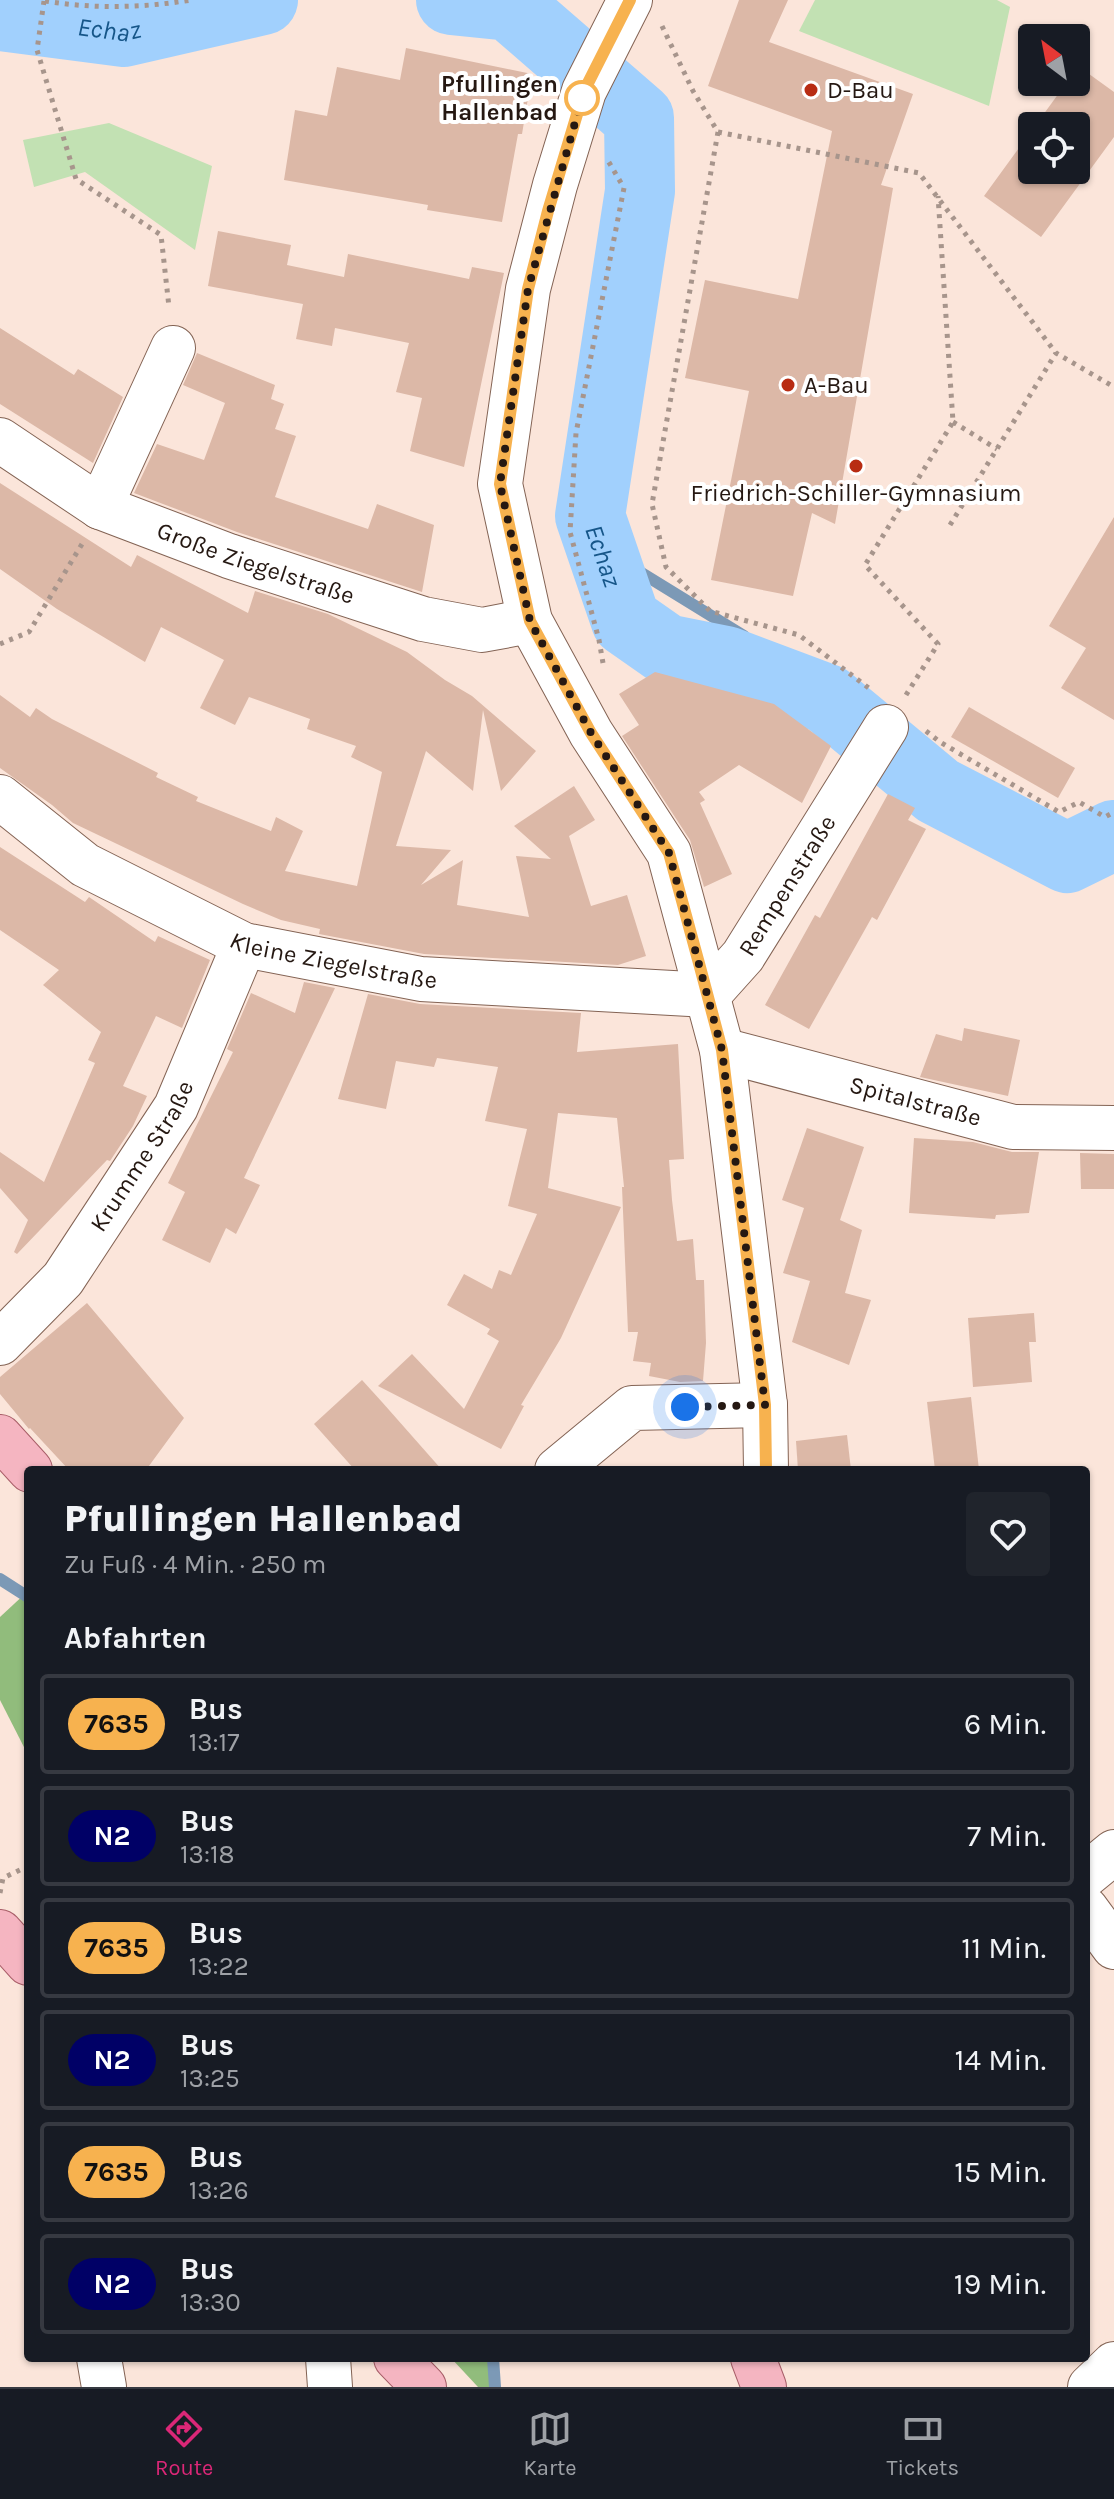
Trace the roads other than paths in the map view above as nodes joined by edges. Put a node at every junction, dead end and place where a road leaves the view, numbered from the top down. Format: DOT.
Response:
graph roads {
  1 [pos="621,16"];
  2 [pos="173,348"];
  3 [pos="0,440"];
  4 [pos="100,507"];
  5 [pos="530,621"];
  6 [pos="896,710"];
  7 [pos="0,797"];
  8 [pos="244,945"];
  9 [pos="708,995"];
  10 [pos="722,1050"];
  11 [pos="1114,1128"];
  12 [pos="0,1343"];
  13 [pos="765,1405"];
  14 [pos="0,1437"];
  15 [pos="26,1466"];
  16 [pos="562,1466"];
  17 [pos="766,1466"];
  18 [pos="1114,1852"];
  19 [pos="1090,1872"];
  20 [pos="1090,1914"];
  21 [pos="0,1932"];
  22 [pos="1114,1947"];
  23 [pos="24,1959"];
  24 [pos="100,2362"];
  25 [pos="328,2362"];
  26 [pos="400,2362"];
  27 [pos="1114,2364"];
  28 [pos="104,2387"];
  29 [pos="330,2387"];
  30 [pos="424,2387"];
  31 [pos="1090,2387"];
  1 -- 5 [label="street"];
  2 -- 4 [label="street"];
  3 -- 4 [label="street, Große Ziegelstraße"];
  4 -- 5 [label="street, Große Ziegelstraße"];
  5 -- 9 [label="street"];
  6 -- 9 [label="street, Rempenstraße"];
  7 -- 8 [label="street, Kleine Ziegelstraße"];
  8 -- 9 [label="street, Kleine Ziegelstraße"];
  8 -- 12 [label="street, Krumme Straße"];
  9 -- 10 [label="street"];
  10 -- 11 [label="street, Spitalstraße"];
  10 -- 13 [label="street"];
  13 -- 16 [label="street"];
  13 -- 17 [label="street"];
  14 -- 15 [label="main road"];
  18 -- 19 [label="street"];
  20 -- 22 [label="street"];
  21 -- 23 [label="main road"];
  24 -- 28 [label="street"];
  25 -- 29 [label="street"];
  26 -- 30 [label="main road"];
  27 -- 31 [label="street"];
}
